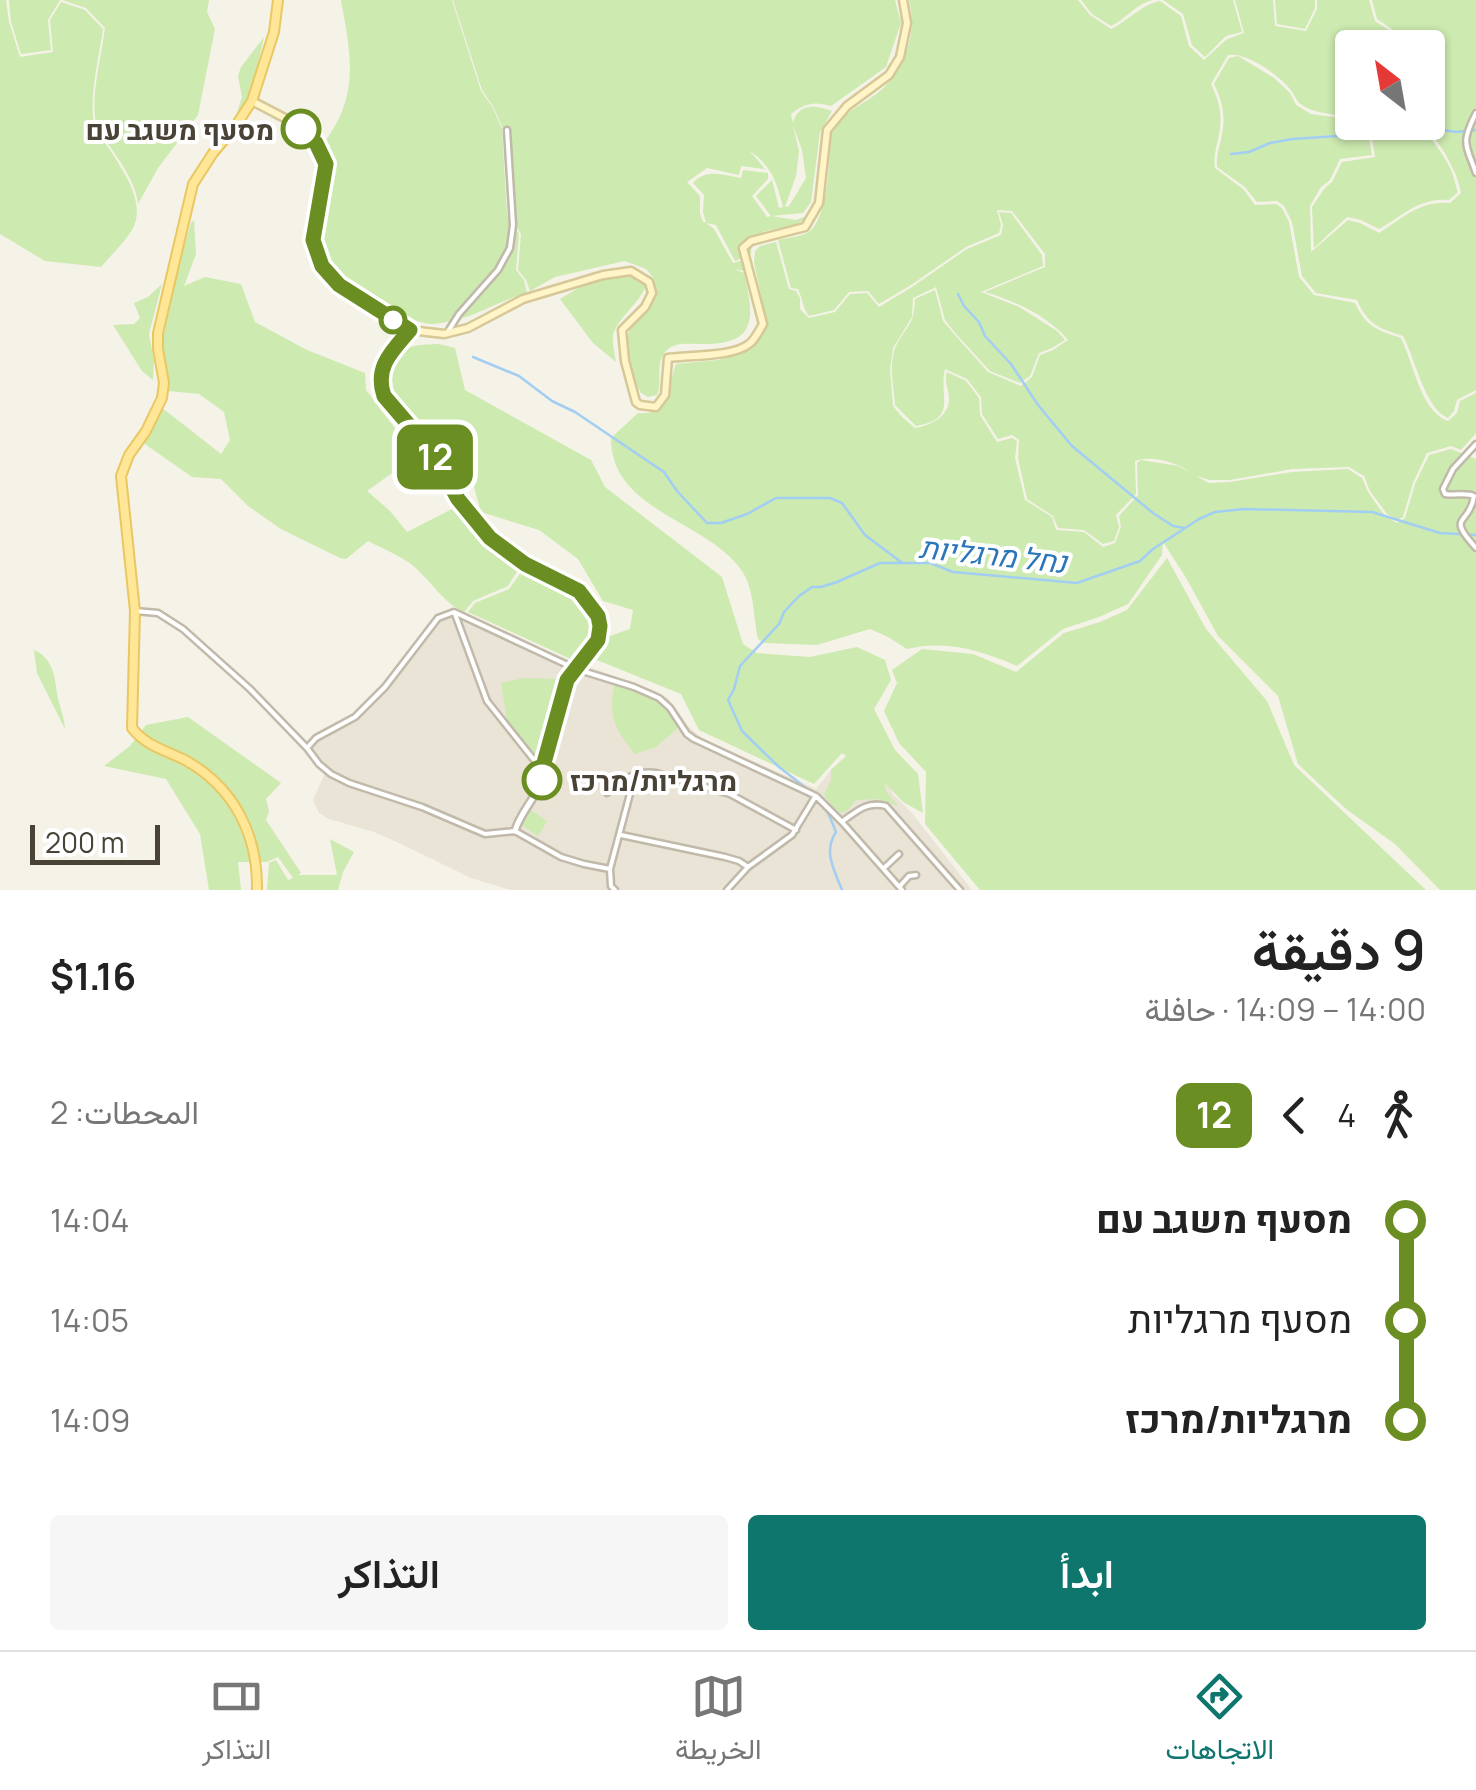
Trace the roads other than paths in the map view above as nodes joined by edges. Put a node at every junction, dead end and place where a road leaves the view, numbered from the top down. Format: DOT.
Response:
graph roads {
  1 [pos="278,0"];
  2 [pos="903,0"];
  3 [pos="252,101"];
  4 [pos="1476,114"];
  5 [pos="507,130"];
  6 [pos="1476,172"];
  7 [pos="410,330"];
  8 [pos="447,334"];
  9 [pos="1476,444"];
  10 [pos="458,499"];
  11 [pos="1476,548"];
  12 [pos="135,611"];
  13 [pos="454,612"];
  14 [pos="576,669"];
  15 [pos="306,748"];
  16 [pos="542,770"];
  17 [pos="636,774"];
  18 [pos="607,792"];
  19 [pos="816,796"];
  20 [pos="842,822"];
  21 [pos="796,830"];
  22 [pos="515,832"];
  23 [pos="621,835"];
  24 [pos="899,854"];
  25 [pos="748,867"];
  26 [pos="884,868"];
  27 [pos="610,869"];
  28 [pos="916,876"];
  29 [pos="901,888"];
  30 [pos="257,890"];
  31 [pos="615,890"];
  32 [pos="727,890"];
  33 [pos="960,890"];
  1 -- 3 [label="main road"];
  2 -- 8 [label="main road"];
  3 -- 7 [label="main road"];
  3 -- 12 [label="main road"];
  4 -- 6 [label="street"];
  5 -- 8 [label="street"];
  7 -- 8 [label="main road"];
  7 -- 10 [label="main road"];
  9 -- 11 [label="street"];
  10 -- 14 [label="street"];
  12 -- 15 [label="street"];
  12 -- 30 [label="main road"];
  13 -- 14 [label="street"];
  13 -- 15 [label="street"];
  13 -- 16 [label="street"];
  14 -- 16 [label="street"];
  14 -- 19 [label="street"];
  15 -- 22 [label="street"];
  16 -- 22 [label="street"];
  17 -- 18 [label="street"];
  17 -- 21 [label="street"];
  17 -- 23 [label="street"];
  19 -- 20 [label="street"];
  19 -- 21 [label="street"];
  20 -- 26 [label="street"];
  20 -- 33 [label="street"];
  21 -- 25 [label="street"];
  22 -- 27 [label="street"];
  23 -- 25 [label="street"];
  23 -- 27 [label="street"];
  24 -- 26 [label="street"];
  25 -- 32 [label="street"];
  26 -- 29 [label="street"];
  27 -- 31 [label="street"];
  28 -- 29 [label="street"];
}
